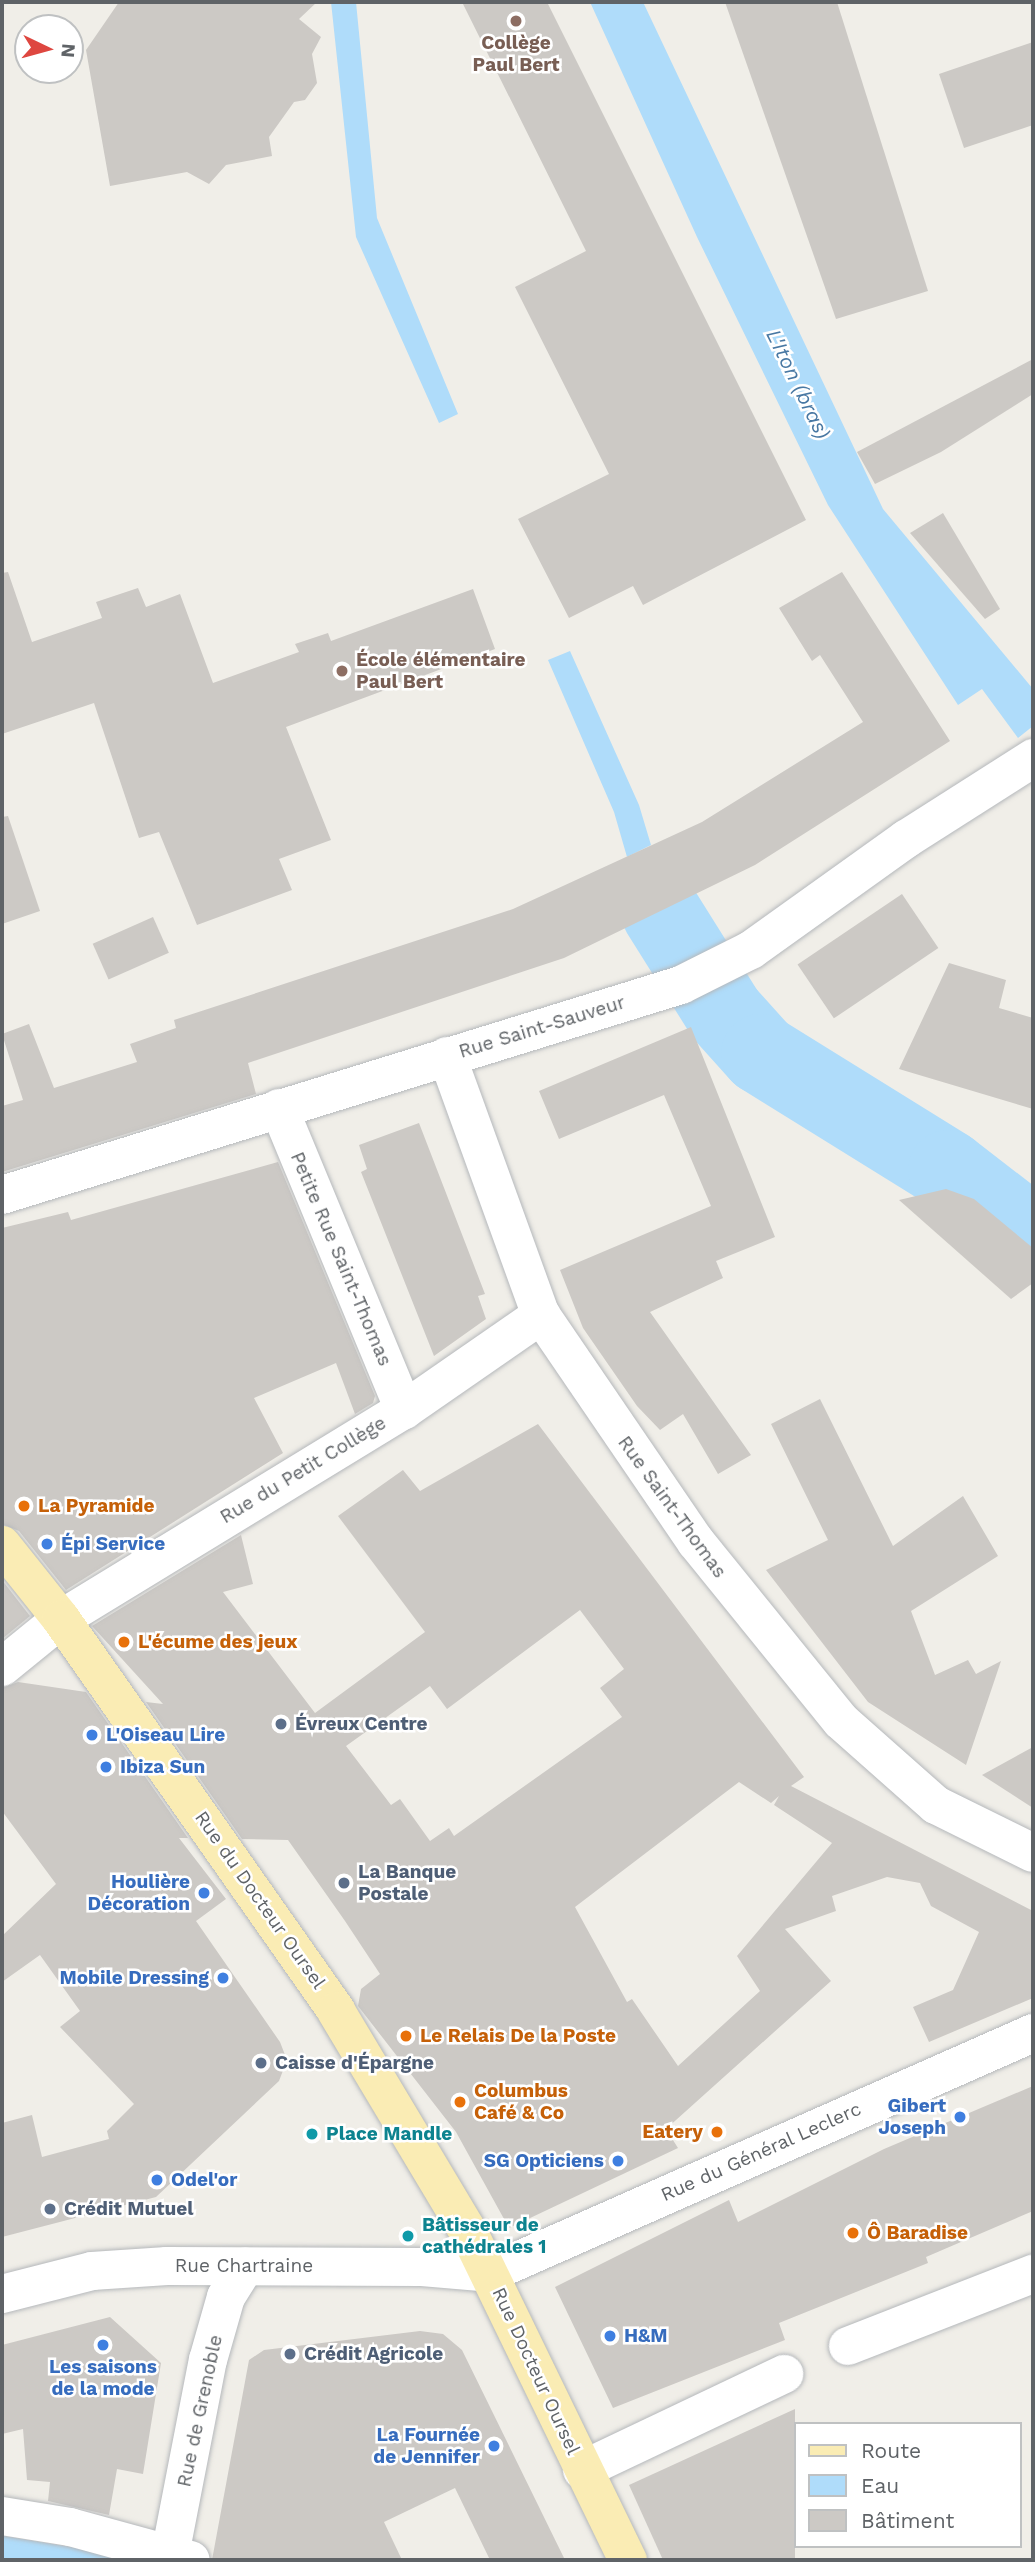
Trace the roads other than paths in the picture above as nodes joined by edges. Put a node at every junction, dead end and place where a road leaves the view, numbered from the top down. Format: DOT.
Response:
graph roads {
  1 [pos="1033,758"];
  2 [pos="447,1056"];
  3 [pos="279,1108"];
  4 [pos="2,1195"];
  5 [pos="541,1315"];
  6 [pos="404,1410"];
  7 [pos="2,1545"];
  8 [pos="61,1619"];
  9 [pos="2,1667"];
  10 [pos="1033,1853"];
  11 [pos="1033,2033"];
  12 [pos="246,2267"];
  13 [pos="490,2273"];
  14 [pos="1033,2274"];
  15 [pos="2,2294"];
  16 [pos="848,2346"];
  17 [pos="784,2374"];
  18 [pos="582,2470"];
  19 [pos="2,2516"];
  20 [pos="176,2558"];
  21 [pos="628,2560"];
  1 -- 2 [label="street, Rue Saint-Sauveur"];
  2 -- 3 [label="street, Rue Saint-Sauveur"];
  2 -- 5 [label="street, Rue Saint-Thomas"];
  3 -- 4 [label="street, Rue Saint-Sauveur"];
  3 -- 6 [label="street, Petite Rue Saint-Thomas"];
  5 -- 6 [label="street, Rue du Petit Collège"];
  5 -- 10 [label="street, Rue Saint-Thomas"];
  6 -- 8 [label="street, Rue du Petit Collège"];
  7 -- 8 [label="main road, Rue du Docteur Oursel"];
  8 -- 9 [label="street, Rue du Petit Collège"];
  8 -- 13 [label="main road, Rue du Docteur Oursel"];
  11 -- 13 [label="street, Rue du Général Leclerc"];
  12 -- 13 [label="street, Rue Chartraine"];
  12 -- 15 [label="street, Rue Chartraine"];
  12 -- 20 [label="street, Rue de Grenoble"];
  13 -- 18 [label="main road, Rue Docteur Oursel"];
  14 -- 16 [label="street"];
  17 -- 18 [label="street"];
  18 -- 21 [label="main road"];
  19 -- 20 [label="street"];
}
